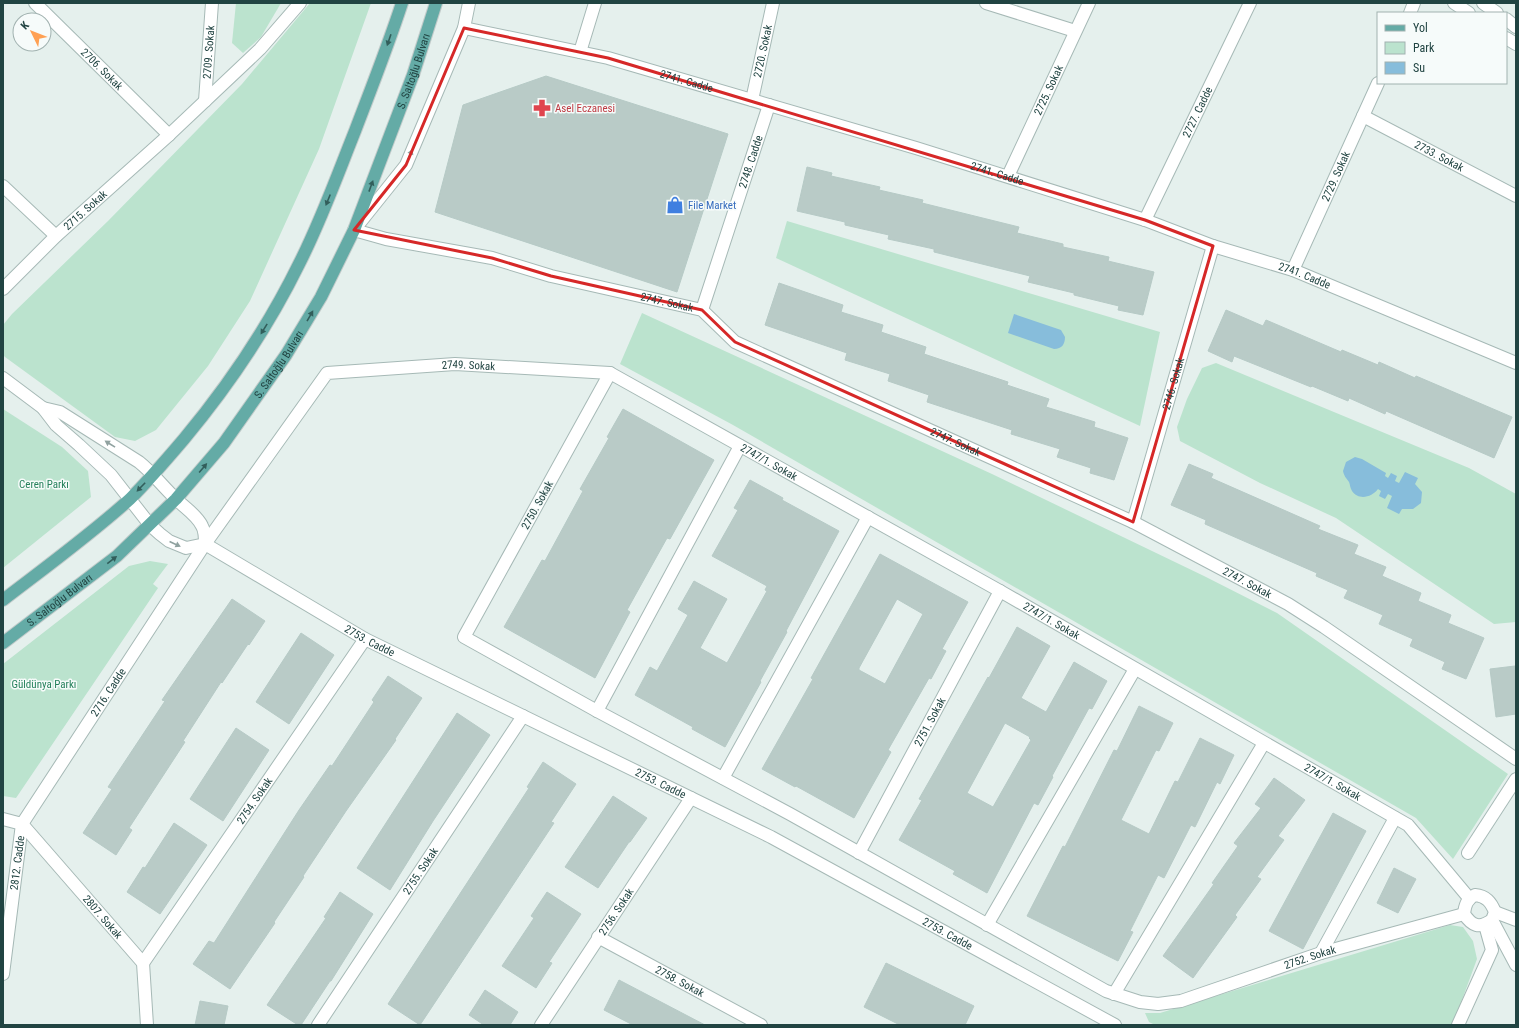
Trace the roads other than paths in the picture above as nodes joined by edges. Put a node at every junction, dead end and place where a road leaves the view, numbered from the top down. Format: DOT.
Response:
graph roads {
  1 [pos="35,3"];
  2 [pos="212,3"];
  3 [pos="300,3"];
  4 [pos="402,3"];
  5 [pos="436,3"];
  6 [pos="469,3"];
  7 [pos="595,3"];
  8 [pos="773,3"];
  9 [pos="986,3"];
  10 [pos="1089,3"];
  11 [pos="1250,3"];
  12 [pos="1454,3"];
  13 [pos="1484,3"];
  14 [pos="1468,12"];
  15 [pos="1496,12"];
  16 [pos="1507,20"];
  17 [pos="1516,27"];
  18 [pos="464,28"];
  19 [pos="1075,31"];
  20 [pos="1507,39"];
  21 [pos="1516,44"];
  22 [pos="580,52"];
  23 [pos="1378,84"];
  24 [pos="752,100"];
  25 [pos="205,101"];
  26 [pos="769,105"];
  27 [pos="1363,116"];
  28 [pos="169,135"];
  29 [pos="1008,176"];
  30 [pos="3,186"];
  31 [pos="1516,196"];
  32 [pos="1145,220"];
  33 [pos="354,230"];
  34 [pos="56,236"];
  35 [pos="1213,246"];
  36 [pos="1293,270"];
  37 [pos="3,289"];
  38 [pos="702,310"];
  39 [pos="1516,364"];
  40 [pos="610,373"];
  41 [pos="327,374"];
  42 [pos="3,378"];
  43 [pos="43,408"];
  44 [pos="740,446"];
  45 [pos="154,474"];
  46 [pos="130,498"];
  47 [pos="176,499"];
  48 [pos="868,518"];
  49 [pos="1133,522"];
  50 [pos="150,525"];
  51 [pos="205,544"];
  52 [pos="1000,591"];
  53 [pos="3,600"];
  54 [pos="464,637"];
  55 [pos="365,639"];
  56 [pos="3,643"];
  57 [pos="1135,668"];
  58 [pos="597,711"];
  59 [pos="523,716"];
  60 [pos="1264,743"];
  61 [pos="1516,759"];
  62 [pos="723,778"];
  63 [pos="1516,779"];
  64 [pos="691,798"];
  65 [pos="1395,818"];
  66 [pos="3,819"];
  67 [pos="22,824"];
  68 [pos="1468,852"];
  69 [pos="858,853"];
  70 [pos="1469,898"];
  71 [pos="1464,914"];
  72 [pos="1491,919"];
  73 [pos="1516,920"];
  74 [pos="987,924"];
  75 [pos="598,937"];
  76 [pos="1321,953"];
  77 [pos="143,963"];
  78 [pos="1516,965"];
  79 [pos="3,974"];
  80 [pos="1114,994"];
  81 [pos="147,1025"];
  82 [pos="318,1025"];
  83 [pos="540,1025"];
  84 [pos="761,1025"];
  85 [pos="1115,1025"];
  86 [pos="1458,1025"];
  1 -- 28 [label="street, 2706. Sokak"];
  2 -- 25 [label="street, 2709. Sokak"];
  3 -- 25 [label="street, 2715. Sokak"];
  4 -- 45 [label="main road, one-way"];
  33 -- 5 [label="main road, S. Saltoğlu Bulvarı, one-way"];
  6 -- 18 [label="street"];
  7 -- 22 [label="street"];
  8 -- 24 [label="street, 2720. Sokak"];
  9 -- 19 [label="street"];
  10 -- 19 [label="street, 2725. Sokak"];
  11 -- 32 [label="street, 2727. Cadde"];
  12 -- 14 [label="street"];
  13 -- 15 [label="street"];
  16 -- 17 [label="street"];
  18 -- 22 [label="street, 2741. Cadde"];
  33 -- 18 [label="street, one-way"];
  19 -- 29 [label="street, 2725. Sokak"];
  20 -- 21 [label="street"];
  22 -- 24 [label="street, 2741. Cadde"];
  23 -- 27 [label="street, 2729. Sokak"];
  24 -- 26 [label="street, 2741. Cadde"];
  25 -- 28 [label="street, 2715. Sokak"];
  26 -- 29 [label="street, 2741. Cadde"];
  26 -- 38 [label="street, 2748. Cadde"];
  27 -- 31 [label="street, 2733. Sokak"];
  27 -- 36 [label="street, 2729. Sokak"];
  28 -- 34 [label="street, 2715. Sokak"];
  29 -- 32 [label="street, 2741. Cadde"];
  30 -- 34 [label="street"];
  32 -- 35 [label="street, 2741. Cadde"];
  33 -- 38 [label="street, 2747. Sokak"];
  47 -- 33 [label="main road, S. Saltoğlu Bulvarı, one-way"];
  34 -- 37 [label="street, 2715. Sokak"];
  35 -- 36 [label="street, 2741. Cadde"];
  35 -- 49 [label="street, 2746. Sokak"];
  36 -- 39 [label="street, 2741. Cadde"];
  38 -- 49 [label="street, 2747. Sokak"];
  40 -- 41 [label="street, 2749. Sokak"];
  40 -- 44 [label="street, 2747/1. Sokak"];
  40 -- 54 [label="street, 2750. Sokak"];
  41 -- 51 [label="street, 2716. Cadde"];
  42 -- 43 [label="street"];
  45 -- 43 [label="street, one-way"];
  43 -- 46 [label="street"];
  44 -- 48 [label="street, 2747/1. Sokak"];
  44 -- 58 [label="street"];
  45 -- 46 [label="main road, one-way"];
  45 -- 47 [label="street"];
  46 -- 50 [label="street"];
  46 -- 53 [label="main road"];
  47 -- 50 [label="main road, S. Saltoğlu Bulvarı"];
  47 -- 51 [label="street"];
  48 -- 52 [label="street, 2747/1. Sokak"];
  48 -- 62 [label="street"];
  49 -- 61 [label="street, 2747. Sokak"];
  50 -- 51 [label="street, one-way"];
  56 -- 50 [label="main road, S. Saltoğlu Bulvarı, one-way"];
  51 -- 55 [label="street, 2753. Cadde"];
  51 -- 67 [label="street, 2716. Cadde"];
  52 -- 57 [label="street, 2747/1. Sokak"];
  52 -- 69 [label="street, 2751. Sokak"];
  54 -- 58 [label="street, 2752. Sokak"];
  55 -- 59 [label="street, 2753. Cadde"];
  55 -- 77 [label="street, 2754. Sokak"];
  57 -- 60 [label="street, 2747/1. Sokak"];
  57 -- 74 [label="street"];
  58 -- 62 [label="street, 2752. Sokak"];
  59 -- 64 [label="street, 2753. Cadde"];
  59 -- 82 [label="street, 2755. Sokak"];
  60 -- 65 [label="street, 2747/1. Sokak"];
  60 -- 80 [label="street"];
  62 -- 69 [label="street, 2752. Sokak"];
  63 -- 68 [label="street"];
  64 -- 75 [label="street, 2756. Sokak"];
  64 -- 85 [label="street, 2753. Cadde"];
  65 -- 70 [label="street, 2747/1. Sokak"];
  65 -- 76 [label="street"];
  66 -- 67 [label="street"];
  67 -- 77 [label="street, 2807. Sokak"];
  67 -- 79 [label="street, 2812. Cadde"];
  69 -- 74 [label="street, 2752. Sokak"];
  70 -- 71 [label="street"];
  70 -- 72 [label="street"];
  71 -- 72 [label="street"];
  71 -- 76 [label="street, 2752. Sokak"];
  72 -- 73 [label="street"];
  72 -- 78 [label="street"];
  72 -- 86 [label="street"];
  74 -- 80 [label="street, 2752. Sokak"];
  75 -- 83 [label="street, 2756. Sokak"];
  75 -- 84 [label="street, 2758. Sokak"];
  76 -- 80 [label="street, 2752. Sokak"];
  77 -- 81 [label="street"];
}
